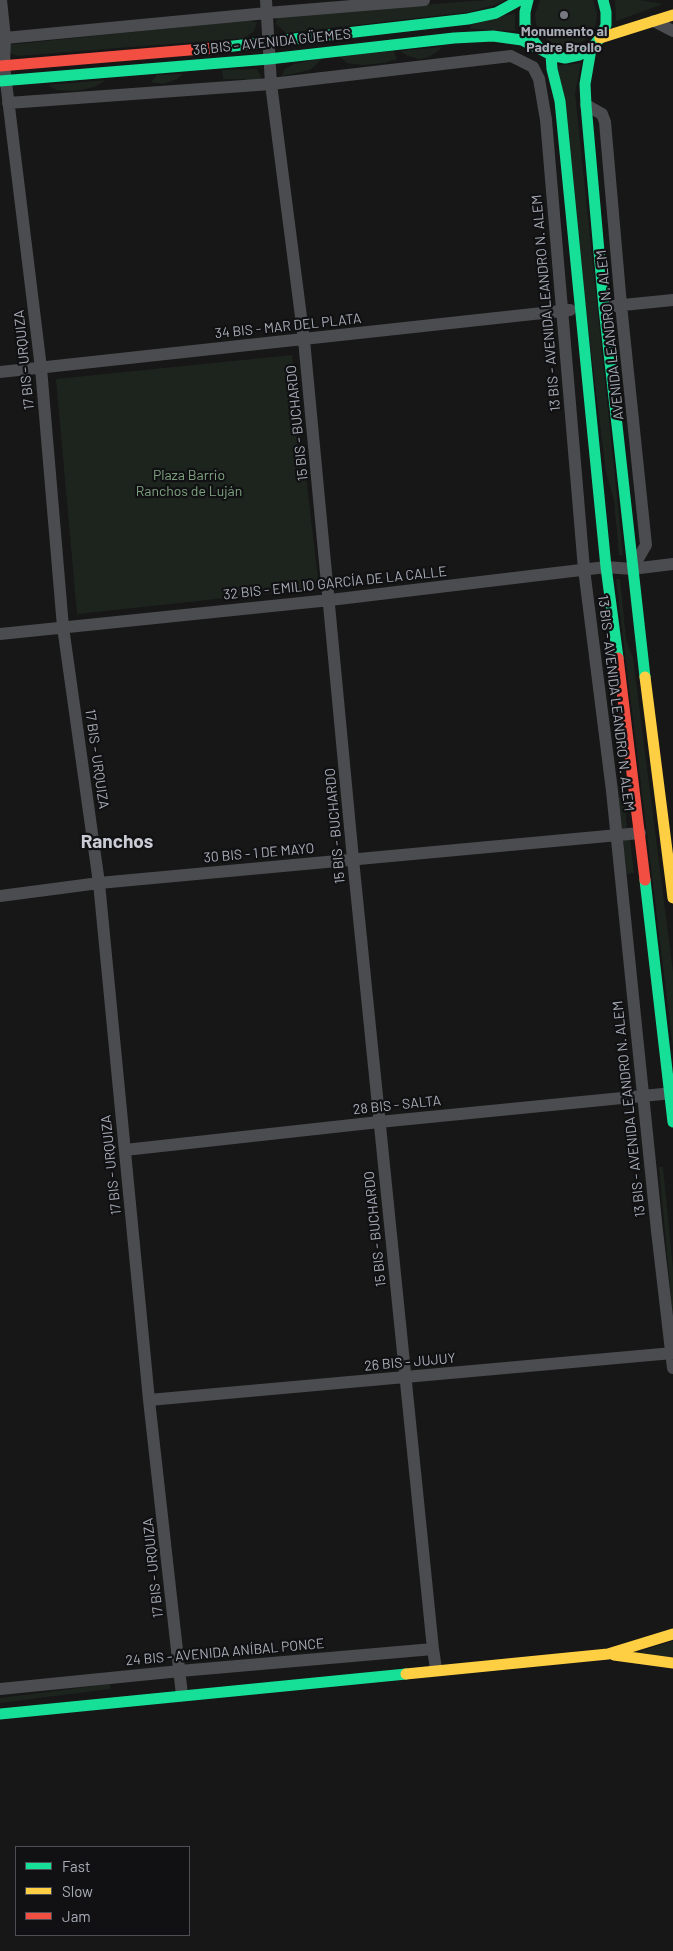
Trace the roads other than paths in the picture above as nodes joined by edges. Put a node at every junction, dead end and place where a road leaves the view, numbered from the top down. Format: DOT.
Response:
graph roads {
  1 [pos="1,0"];
  2 [pos="424,0"];
  3 [pos="520,0"];
  4 [pos="528,0"];
  5 [pos="603,0"];
  6 [pos="266,6"];
  7 [pos="673,15"];
  8 [pos="654,21"];
  9 [pos="673,31"];
  10 [pos="4,38"];
  11 [pos="600,38"];
  12 [pos="269,43"];
  13 [pos="591,49"];
  14 [pos="548,53"];
  15 [pos="268,59"];
  16 [pos="2,66"];
  17 [pos="3,81"];
  18 [pos="271,84"];
  19 [pos="8,103"];
  20 [pos="586,105"];
  21 [pos="673,300"];
  22 [pos="621,305"];
  23 [pos="580,308"];
  24 [pos="604,308"];
  25 [pos="562,311"];
  26 [pos="304,340"];
  27 [pos="41,368"];
  28 [pos="0,372"];
  29 [pos="673,564"];
  30 [pos="606,567"];
  31 [pos="632,568"];
  32 [pos="584,569"];
  33 [pos="330,600"];
  34 [pos="63,627"];
  35 [pos="0,634"];
  36 [pos="640,833"];
  37 [pos="617,835"];
  38 [pos="353,859"];
  39 [pos="99,883"];
  40 [pos="0,896"];
  41 [pos="673,898"];
  42 [pos="672,1093"];
  43 [pos="643,1096"];
  44 [pos="379,1122"];
  45 [pos="673,1122"];
  46 [pos="125,1150"];
  47 [pos="672,1353"];
  48 [pos="673,1368"];
  49 [pos="406,1377"];
  50 [pos="149,1400"];
  51 [pos="673,1634"];
  52 [pos="433,1649"];
  53 [pos="608,1654"];
  54 [pos="673,1663"];
  55 [pos="436,1670"];
  56 [pos="180,1671"];
  57 [pos="0,1689"];
  58 [pos="182,1695"];
  59 [pos="0,1714"];
  1 -- 10 [label="street, 17 BIS - URQUIZA"];
  2 -- 6 [label="street, 36 BIS - AVENIDA GÜEMES"];
  3 -- 12 [label="main road, 36 BIS - AVENIDA GÜEMES"];
  4 -- 14 [label="main road"];
  5 -- 11 [label="main road"];
  6 -- 10 [label="street, 36 BIS - AVENIDA GÜEMES"];
  6 -- 12 [label="street, 15 BIS - BUCHARDO"];
  7 -- 8 [label="main road"];
  8 -- 9 [label="street"];
  8 -- 11 [label="main road"];
  10 -- 16 [label="street, 17 BIS - URQUIZA"];
  11 -- 13 [label="main road"];
  12 -- 15 [label="street, 15 BIS - BUCHARDO"];
  12 -- 16 [label="main road, 36 BIS - AVENIDA GÜEMES"];
  13 -- 14 [label="main road"];
  13 -- 20 [label="main road"];
  14 -- 15 [label="main road, 36 BIS - AVENIDA GÜEMES"];
  14 -- 23 [label="main road, 13 BIS - AVENIDA LEANDRO N. ALEM"];
  15 -- 17 [label="main road, 36 BIS - AVENIDA GÜEMES"];
  15 -- 18 [label="street, 15 BIS - BUCHARDO"];
  16 -- 17 [label="street, 17 BIS - URQUIZA"];
  17 -- 19 [label="street, 17 BIS - URQUIZA"];
  18 -- 19 [label="street"];
  18 -- 25 [label="street, 13 BIS - AVENIDA LEANDRO N. ALEM"];
  18 -- 26 [label="street, 15 BIS - BUCHARDO"];
  19 -- 27 [label="street, 17 BIS - URQUIZA"];
  20 -- 22 [label="street, AVENIDA LEANDRO N. ALEM"];
  20 -- 24 [label="main road"];
  21 -- 22 [label="street"];
  22 -- 24 [label="street"];
  22 -- 31 [label="street, AVENIDA LEANDRO N. ALEM"];
  23 -- 25 [label="street, 34 BIS - MAR DEL PLATA"];
  23 -- 30 [label="main road, 13 BIS - AVENIDA LEANDRO N. ALEM"];
  24 -- 31 [label="main road"];
  25 -- 26 [label="street, 34 BIS - MAR DEL PLATA"];
  25 -- 32 [label="street, 13 BIS - AVENIDA LEANDRO N. ALEM"];
  26 -- 27 [label="street, 34 BIS - MAR DEL PLATA"];
  26 -- 33 [label="street, 15 BIS - BUCHARDO"];
  27 -- 28 [label="street, 34 BIS - MAR DEL PLATA"];
  27 -- 34 [label="street, 17 BIS - URQUIZA"];
  29 -- 31 [label="street, 32 BIS - EMILIO GARCÍA DE LA CALLE"];
  30 -- 31 [label="street, 32 BIS - EMILIO GARCÍA DE LA CALLE"];
  30 -- 32 [label="street, 32 BIS - EMILIO GARCÍA DE LA CALLE"];
  30 -- 36 [label="main road, 13 BIS - AVENIDA LEANDRO N. ALEM"];
  31 -- 41 [label="main road"];
  32 -- 33 [label="street, 32 BIS - EMILIO GARCÍA DE LA CALLE"];
  32 -- 37 [label="street, 13 BIS - AVENIDA LEANDRO N. ALEM"];
  33 -- 34 [label="street, 32 BIS - EMILIO GARCÍA DE LA CALLE"];
  33 -- 38 [label="street, 15 BIS - BUCHARDO"];
  34 -- 35 [label="street, 32 BIS - EMILIO GARCÍA DE LA CALLE"];
  34 -- 39 [label="street, 17 BIS - URQUIZA"];
  36 -- 37 [label="street, 30 BIS - 1 DE MAYO"];
  36 -- 42 [label="main road, 13 BIS - AVENIDA LEANDRO N. ALEM"];
  37 -- 38 [label="street, 30 BIS - 1 DE MAYO"];
  37 -- 43 [label="street, 13 BIS - AVENIDA LEANDRO N. ALEM"];
  38 -- 39 [label="street, 30 BIS - 1 DE MAYO"];
  38 -- 44 [label="street, 15 BIS - BUCHARDO"];
  39 -- 40 [label="street, 30 BIS - 1 DE MAYO"];
  39 -- 46 [label="street, 17 BIS - URQUIZA"];
  42 -- 43 [label="street, 28 BIS - SALTA"];
  42 -- 45 [label="main road, 13 BIS - AVENIDA LEANDRO N. ALEM"];
  43 -- 44 [label="street, 28 BIS - SALTA"];
  43 -- 47 [label="street, 13 BIS - AVENIDA LEANDRO N. ALEM"];
  44 -- 46 [label="street, 28 BIS - SALTA"];
  44 -- 49 [label="street, 15 BIS - BUCHARDO"];
  46 -- 50 [label="street, 17 BIS - URQUIZA"];
  47 -- 48 [label="street, 13 BIS - AVENIDA LEANDRO N. ALEM"];
  47 -- 49 [label="street, 26 BIS - JUJUY"];
  49 -- 50 [label="street, 26 BIS - JUJUY"];
  49 -- 52 [label="street, 15 BIS - BUCHARDO"];
  50 -- 56 [label="street, 17 BIS - URQUIZA"];
  51 -- 53 [label="main road"];
  52 -- 55 [label="street"];
  52 -- 56 [label="street, 24 BIS - AVENIDA ANÍBAL PONCE"];
  53 -- 54 [label="main road"];
  53 -- 55 [label="main road"];
  55 -- 58 [label="main road"];
  56 -- 57 [label="street, 24 BIS - AVENIDA ANÍBAL PONCE"];
  56 -- 58 [label="street, 17 BIS - URQUIZA"];
  58 -- 59 [label="main road"];
}
